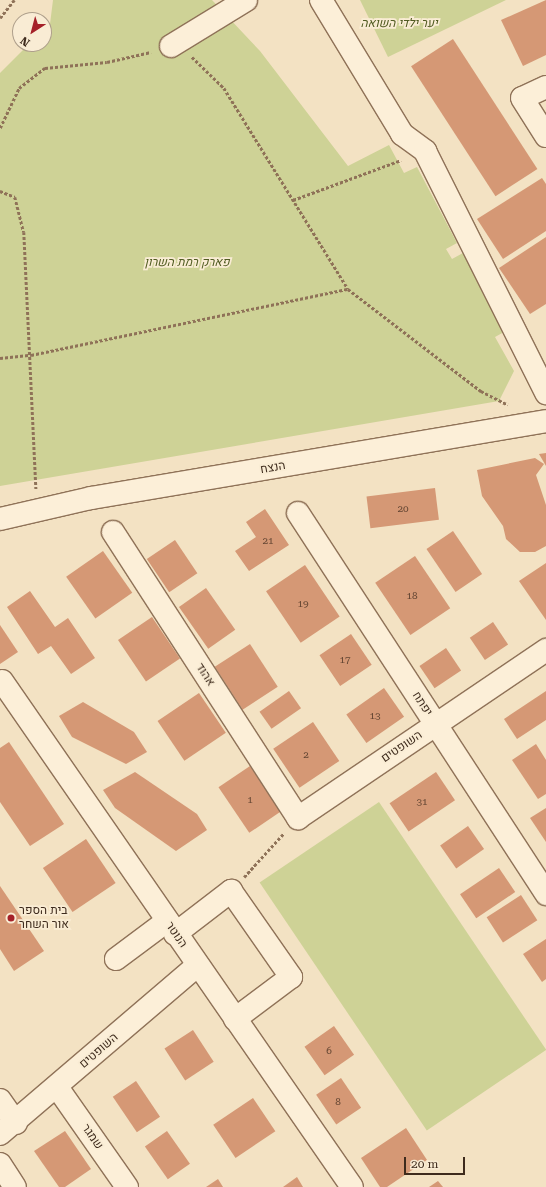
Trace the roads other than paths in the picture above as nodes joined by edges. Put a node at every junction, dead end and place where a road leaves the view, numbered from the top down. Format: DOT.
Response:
graph roads {
  1 [pos="246,0"];
  2 [pos="321,0"];
  3 [pos="172,46"];
  4 [pos="546,87"];
  5 [pos="546,136"];
  6 [pos="546,393"];
  7 [pos="546,421"];
  8 [pos="298,514"];
  9 [pos="0,519"];
  10 [pos="113,532"];
  11 [pos="546,650"];
  12 [pos="2,681"];
  13 [pos="436,724"];
  14 [pos="298,818"];
  15 [pos="546,894"];
  16 [pos="171,927"];
  17 [pos="116,959"];
  18 [pos="198,966"];
  19 [pos="235,1019"];
  20 [pos="57,1087"];
  21 [pos="0,1100"];
  22 [pos="8,1128"];
  23 [pos="0,1164"];
  24 [pos="15,1187"];
  25 [pos="127,1187"];
  26 [pos="352,1187"];
  1 -- 3 [label="street"];
  2 -- 6 [label="street"];
  4 -- 5 [label="street"];
  7 -- 9 [label="street, הנצח"];
  8 -- 13 [label="street, יפתח"];
  10 -- 14 [label="street, אהוד"];
  11 -- 13 [label="street, השופטים"];
  12 -- 16 [label="street, הנוטר"];
  13 -- 14 [label="street, השופטים"];
  13 -- 15 [label="street, יפתח"];
  16 -- 17 [label="street"];
  16 -- 18 [label="street, הנוטר"];
  16 -- 19 [label="street"];
  18 -- 19 [label="street, הנוטר"];
  18 -- 20 [label="street, השופטים"];
  19 -- 26 [label="street, הנוטר"];
  20 -- 22 [label="street, השופטים"];
  20 -- 25 [label="street, שמגר"];
  21 -- 22 [label="street"];
  23 -- 24 [label="street"];
}
